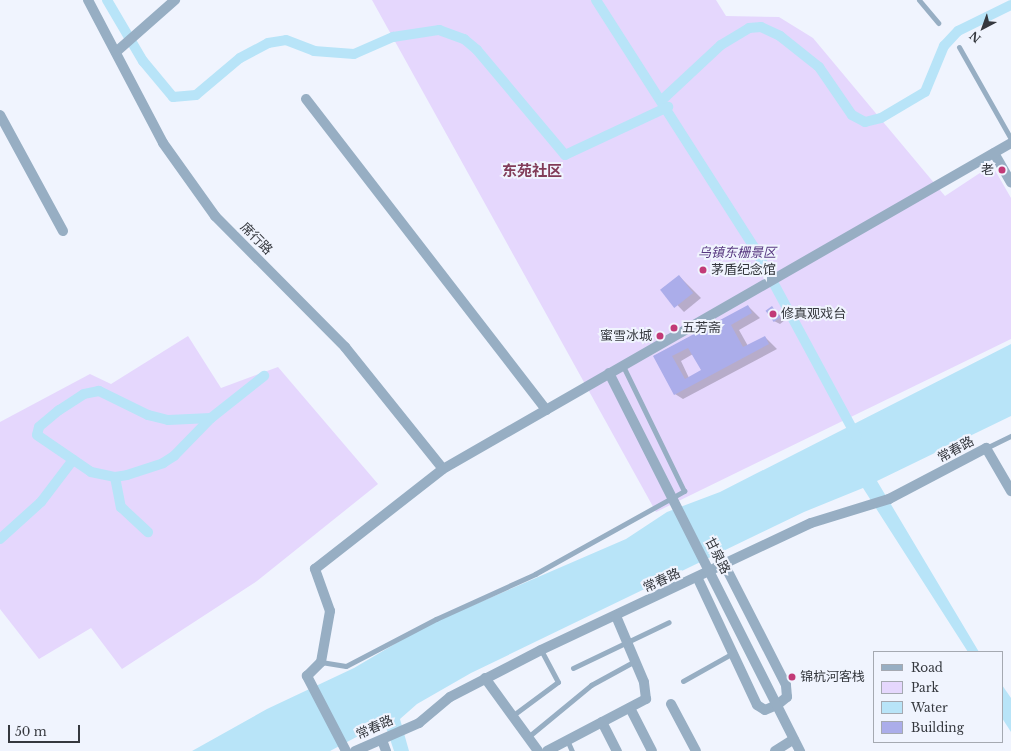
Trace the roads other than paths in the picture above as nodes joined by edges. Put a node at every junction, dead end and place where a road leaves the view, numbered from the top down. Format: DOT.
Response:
graph roads {
  1 [pos="88,0"];
  2 [pos="175,0"];
  3 [pos="919,0"];
  4 [pos="163,4"];
  5 [pos="938,23"];
  6 [pos="959,47"];
  7 [pos="119,49"];
  8 [pos="306,99"];
  9 [pos="0,115"];
  10 [pos="1011,139"];
  11 [pos="1011,143"];
  12 [pos="994,153"];
  13 [pos="1011,183"];
  14 [pos="63,230"];
  15 [pos="622,366"];
  16 [pos="609,373"];
  17 [pos="546,410"];
  18 [pos="1011,436"];
  19 [pos="986,448"];
  20 [pos="443,469"];
  21 [pos="1011,490"];
  22 [pos="725,566"];
  23 [pos="698,579"];
  24 [pos="616,616"];
  25 [pos="669,622"];
  26 [pos="627,642"];
  27 [pos="541,650"];
  28 [pos="733,653"];
  29 [pos="635,661"];
  30 [pos="321,662"];
  31 [pos="573,668"];
  32 [pos="485,678"];
  33 [pos="683,681"];
  34 [pos="671,704"];
  35 [pos="777,705"];
  36 [pos="630,708"];
  37 [pos="512,716"];
  38 [pos="602,722"];
  39 [pos="528,737"];
  40 [pos="384,738"];
  41 [pos="794,739"];
  42 [pos="567,740"];
  43 [pos="346,751"];
  44 [pos="355,751"];
  45 [pos="386,751"];
  46 [pos="538,751"];
  47 [pos="546,751"];
  48 [pos="572,751"];
  49 [pos="617,751"];
  50 [pos="652,751"];
  51 [pos="696,751"];
  52 [pos="774,751"];
  53 [pos="800,751"];
  1 -- 7 [label="street, 席行路"];
  2 -- 4 [label="street"];
  3 -- 5 [label="lane"];
  4 -- 7 [label="street"];
  6 -- 10 [label="lane"];
  7 -- 20 [label="street, 席行路"];
  8 -- 17 [label="street"];
  9 -- 14 [label="street"];
  11 -- 12 [label="street"];
  12 -- 13 [label="street"];
  12 -- 15 [label="street"];
  15 -- 16 [label="street"];
  15 -- 30 [label="lane"];
  16 -- 17 [label="street"];
  16 -- 35 [label="street, 甘泉路"];
  17 -- 20 [label="street"];
  18 -- 19 [label="lane"];
  19 -- 21 [label="street"];
  19 -- 22 [label="street, 常春路"];
  20 -- 30 [label="street"];
  22 -- 23 [label="street, 常春路"];
  22 -- 35 [label="street"];
  23 -- 24 [label="street, 常春路"];
  23 -- 28 [label="street"];
  24 -- 26 [label="street"];
  24 -- 27 [label="street, 常春路"];
  25 -- 26 [label="lane"];
  26 -- 29 [label="street"];
  26 -- 31 [label="lane"];
  27 -- 32 [label="street, 常春路"];
  27 -- 37 [label="lane"];
  28 -- 33 [label="lane"];
  28 -- 35 [label="street"];
  29 -- 36 [label="street"];
  29 -- 39 [label="lane"];
  30 -- 43 [label="street"];
  32 -- 37 [label="street"];
  32 -- 40 [label="street, 常春路"];
  34 -- 51 [label="street"];
  35 -- 41 [label="street, 甘泉路"];
  36 -- 38 [label="street"];
  36 -- 50 [label="street"];
  37 -- 39 [label="street"];
  38 -- 42 [label="street"];
  38 -- 49 [label="street"];
  39 -- 46 [label="street"];
  40 -- 44 [label="street, 常春路"];
  40 -- 45 [label="street"];
  41 -- 52 [label="street"];
  41 -- 53 [label="street, 甘泉路"];
  42 -- 47 [label="street"];
  42 -- 48 [label="lane"];
}
